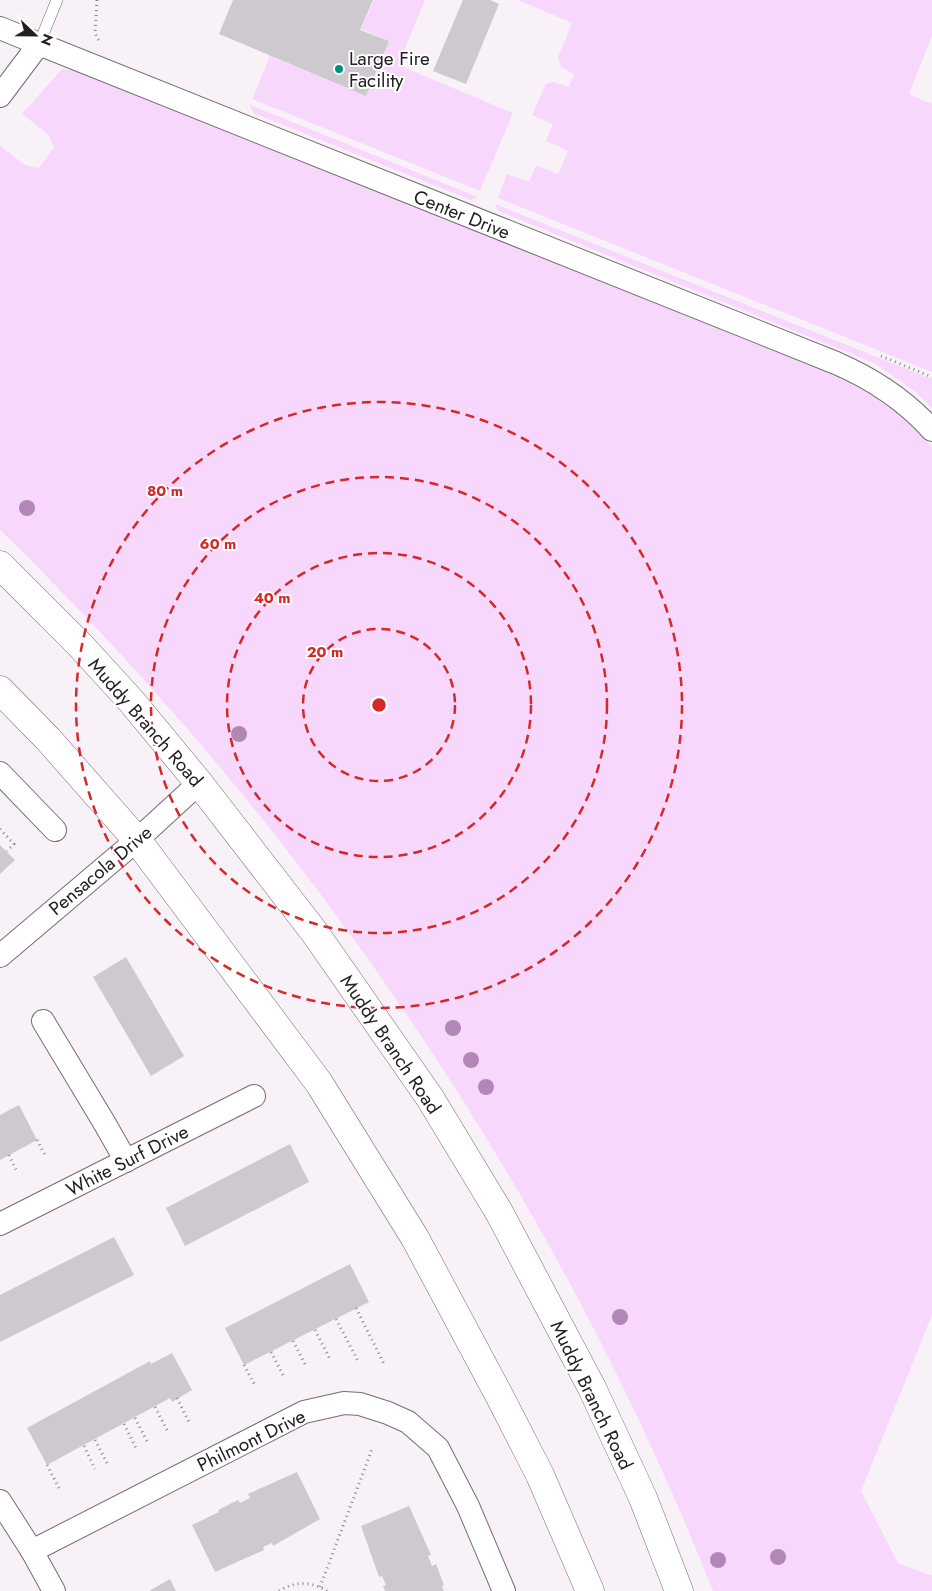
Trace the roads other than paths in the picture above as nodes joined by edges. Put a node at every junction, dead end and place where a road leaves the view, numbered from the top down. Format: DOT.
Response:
graph roads {
  1 [pos="57,0"];
  2 [pos="0,28"];
  3 [pos="39,44"];
  4 [pos="0,96"];
  5 [pos="932,430"];
  6 [pos="0,565"];
  7 [pos="0,690"];
  8 [pos="0,773"];
  9 [pos="199,783"];
  10 [pos="55,830"];
  11 [pos="137,840"];
  12 [pos="0,956"];
  13 [pos="43,1020"];
  14 [pos="254,1096"];
  15 [pos="126,1161"];
  16 [pos="0,1224"];
  17 [pos="0,1501"];
  18 [pos="32,1551"];
  19 [pos="54,1591"];
  20 [pos="504,1591"];
  21 [pos="590,1591"];
  22 [pos="679,1591"];
  1 -- 3 [label="lane"];
  2 -- 3 [label="street, Center Drive"];
  3 -- 4 [label="street"];
  3 -- 5 [label="street, Center Drive"];
  6 -- 9 [label="main road, Muddy Branch Road"];
  7 -- 11 [label="main road"];
  8 -- 10 [label="street"];
  9 -- 11 [label="street, Pensacola Drive"];
  9 -- 22 [label="main road, Muddy Branch Road"];
  11 -- 12 [label="street, Pensacola Drive"];
  11 -- 21 [label="main road"];
  13 -- 15 [label="street"];
  14 -- 15 [label="street, White Surf Drive"];
  15 -- 16 [label="street, White Surf Drive"];
  17 -- 18 [label="street"];
  18 -- 19 [label="street"];
  18 -- 20 [label="street, Philmont Drive"];
}
